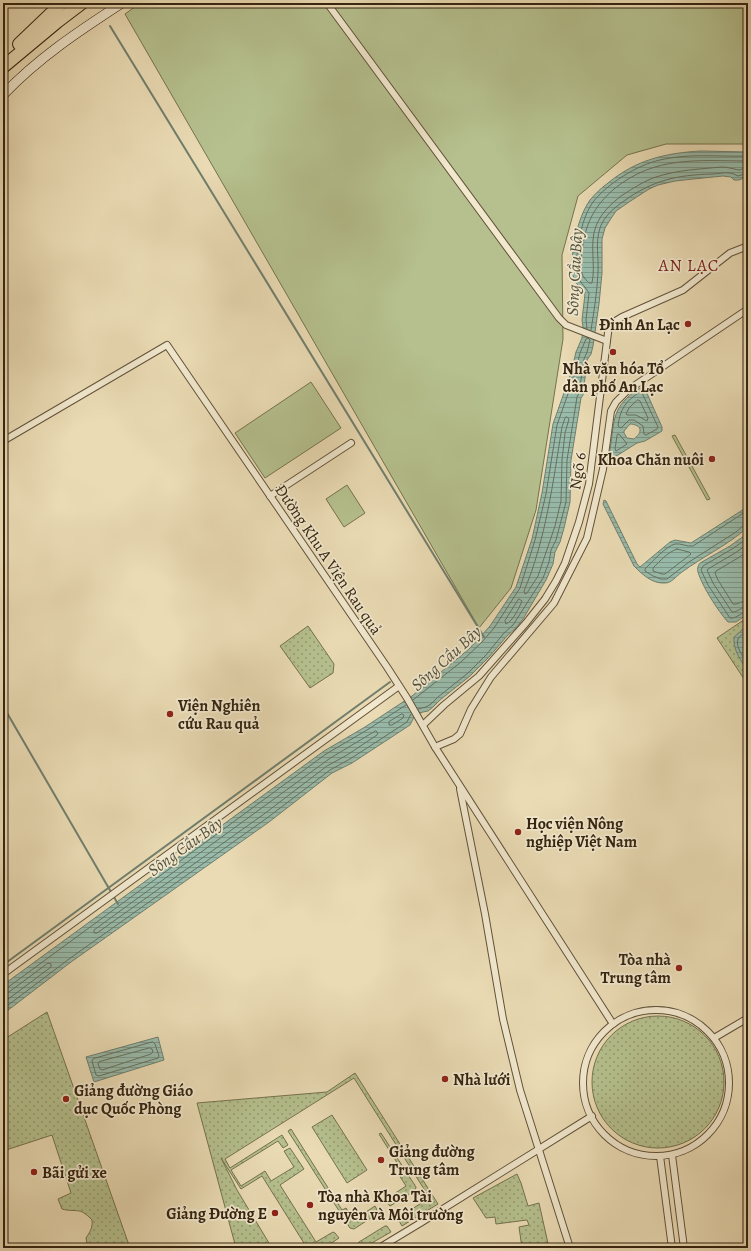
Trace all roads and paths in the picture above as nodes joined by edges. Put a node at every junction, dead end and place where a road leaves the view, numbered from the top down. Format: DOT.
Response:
graph roads {
  1 [pos="62,3"];
  2 [pos="82,3"];
  3 [pos="122,3"];
  4 [pos="327,3"];
  5 [pos="3,63"];
  6 [pos="3,67"];
  7 [pos="3,95"];
  8 [pos="748,246"];
  9 [pos="748,309"];
  10 [pos="605,340"];
  11 [pos="3,441"];
  12 [pos="351,443"];
  13 [pos="270,496"];
  14 [pos="399,686"];
  15 [pos="422,724"];
  16 [pos="435,747"];
  17 [pos="459,785"];
  18 [pos="3,974"];
  19 [pos="748,1018"];
  20 [pos="613,1024"];
  21 [pos="714,1038"];
  22 [pos="592,1116"];
  23 [pos="538,1150"];
  24 [pos="672,1155"];
  25 [pos="660,1156"];
  26 [pos="379,1248"];
  27 [pos="570,1248"];
  28 [pos="672,1248"];
  29 [pos="684,1248"];
  1 -- 5 [label="highway"];
  2 -- 6 [label="highway"];
  3 -- 7 [label="main road"];
  4 -- 10 [label="street"];
  8 -- 10 [label="street, Ngõ 6"];
  9 -- 16 [label="street"];
  10 -- 15 [label="street, Ngõ 6"];
  11 -- 13 [label="street, Đường Khu A Viện Rau quả"];
  12 -- 13 [label="street"];
  13 -- 14 [label="street, Đường Khu A Viện Rau quả"];
  14 -- 15 [label="street, Đường Khu A Viện Rau quả"];
  14 -- 18 [label="street"];
  15 -- 16 [label="street, Đường Khu A Viện Rau quả"];
  16 -- 17 [label="street, Đường Khu A Viện Rau quả"];
  17 -- 20 [label="street, Đường Khu A Viện Rau quả"];
  17 -- 23 [label="street"];
  19 -- 21 [label="street"];
  20 -- 21 [label="street"];
  20 -- 22 [label="street"];
  21 -- 24 [label="street"];
  22 -- 23 [label="street"];
  22 -- 25 [label="street"];
  23 -- 26 [label="street"];
  23 -- 27 [label="street"];
  24 -- 25 [label="street"];
  24 -- 29 [label="street"];
  25 -- 28 [label="street"];
}
